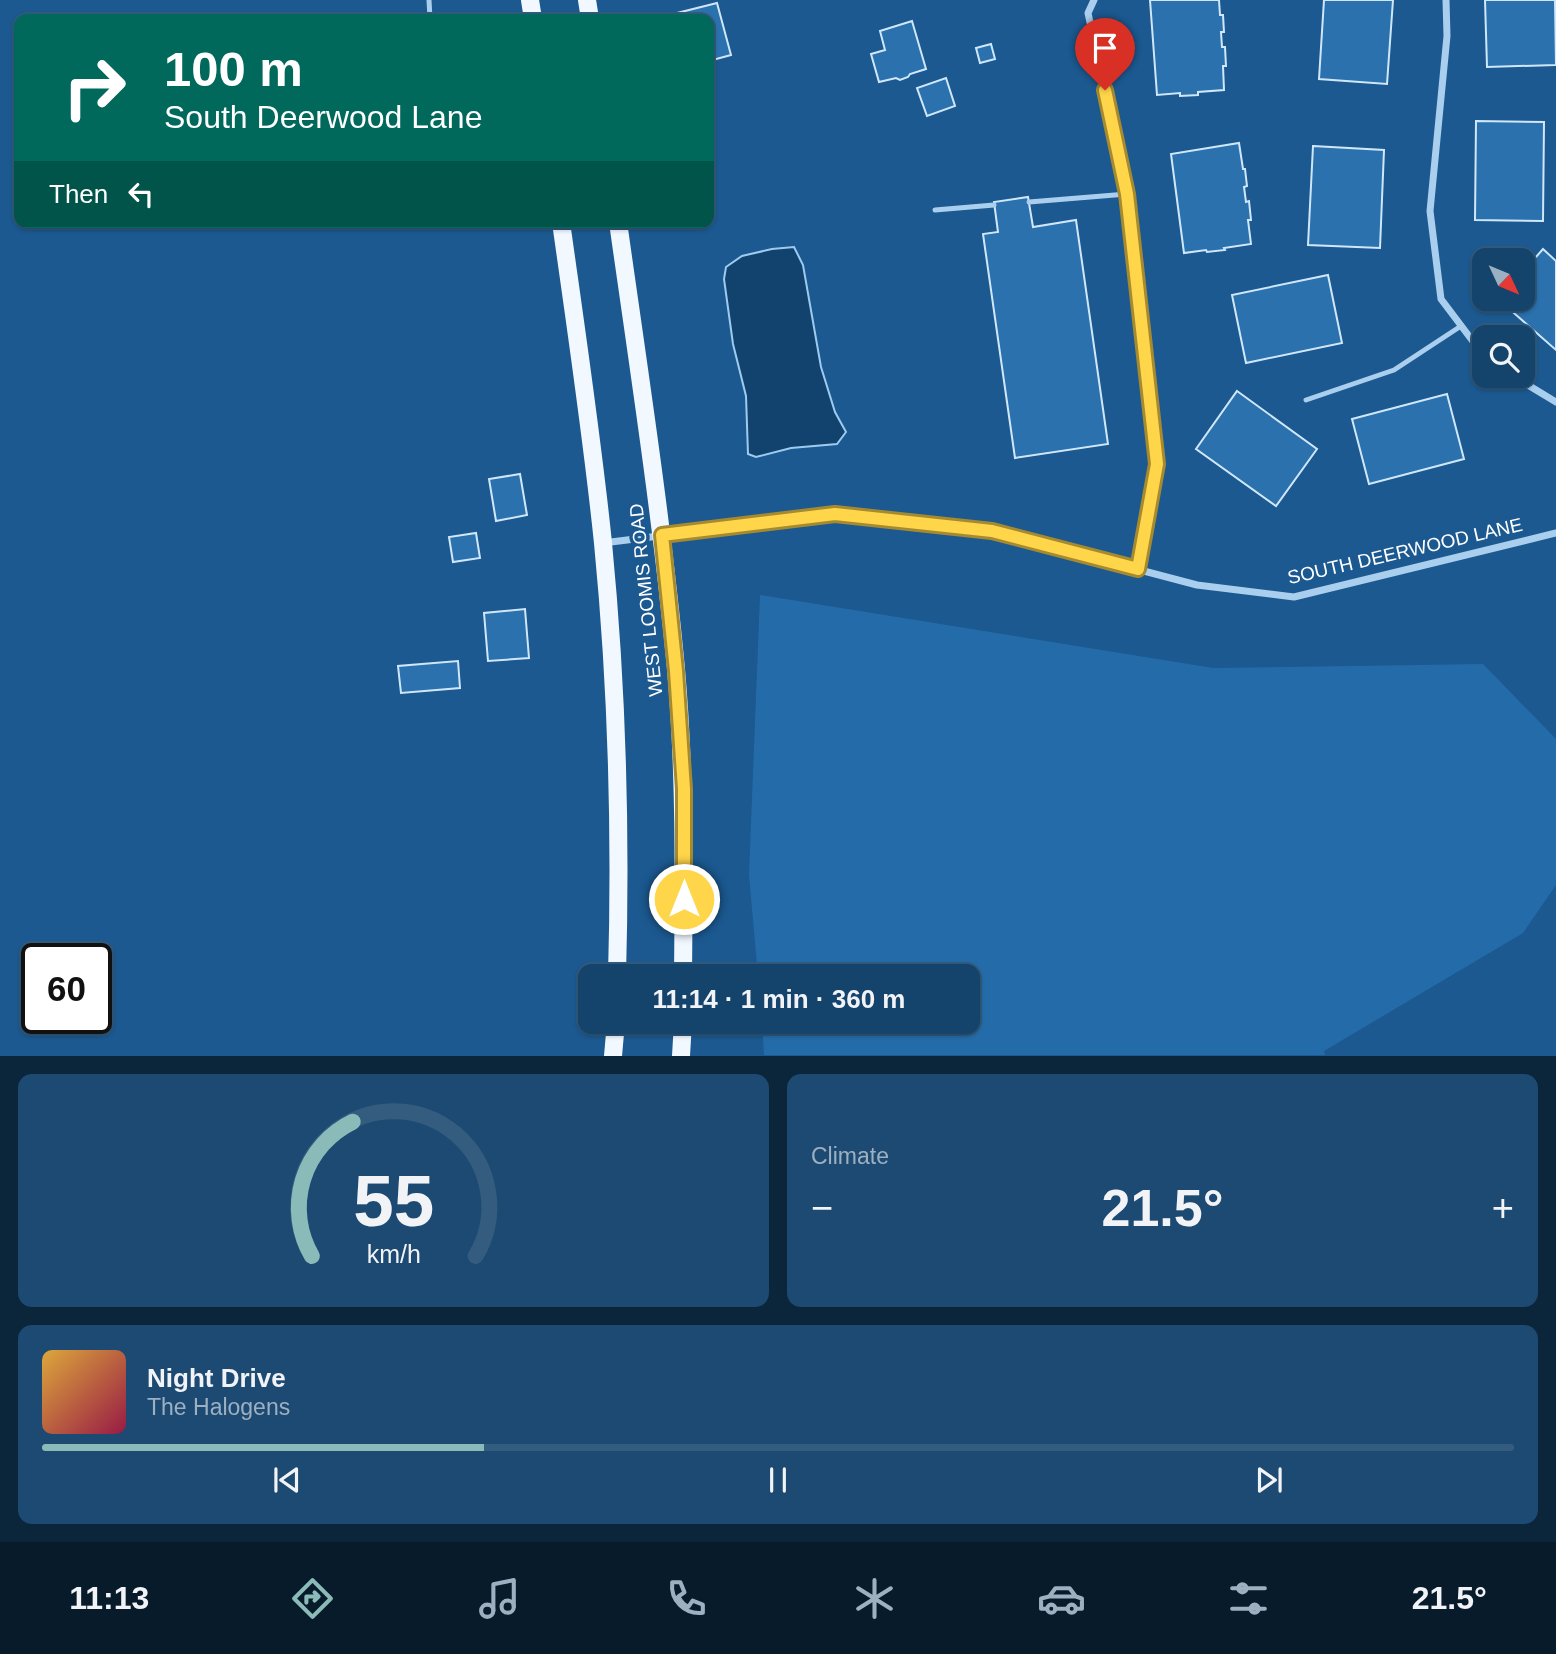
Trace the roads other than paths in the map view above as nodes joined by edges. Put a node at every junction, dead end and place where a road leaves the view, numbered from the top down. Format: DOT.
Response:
graph roads {
  1 [pos="1094,0"];
  2 [pos="1446,0"];
  3 [pos="1127,194"];
  4 [pos="1029,202"];
  5 [pos="994,205"];
  6 [pos="935,209"];
  7 [pos="562,228"];
  8 [pos="619,228"];
  9 [pos="1461,326"];
  10 [pos="1472,340"];
  11 [pos="1533,388"];
  12 [pos="1306,400"];
  13 [pos="1556,402"];
  14 [pos="1556,533"];
  15 [pos="662,535"];
  16 [pos="603,543"];
  17 [pos="1138,569"];
  18 [pos="617,964"];
  19 [pos="684,964"];
  20 [pos="615,1034"];
  21 [pos="682,1034"];
  22 [pos="614,1055"];
  23 [pos="681,1055"];
  1 -- 3 [label="street"];
  2 -- 9 [label="street"];
  3 -- 4 [label="lane"];
  3 -- 17 [label="street"];
  5 -- 6 [label="lane"];
  7 -- 16 [label="main road, WEST LOOMIS ROAD"];
  8 -- 15 [label="main road, WEST LOOMIS ROAD"];
  9 -- 10 [label="street"];
  9 -- 12 [label="lane"];
  11 -- 13 [label="street"];
  14 -- 17 [label="street, SOUTH DEERWOOD LANE"];
  15 -- 16 [label="street, SOUTH DEERWOOD LANE"];
  15 -- 17 [label="street, SOUTH DEERWOOD LANE"];
  15 -- 19 [label="main road, WEST LOOMIS ROAD"];
  16 -- 18 [label="main road, WEST LOOMIS ROAD"];
  20 -- 22 [label="main road"];
  21 -- 23 [label="main road"];
}
